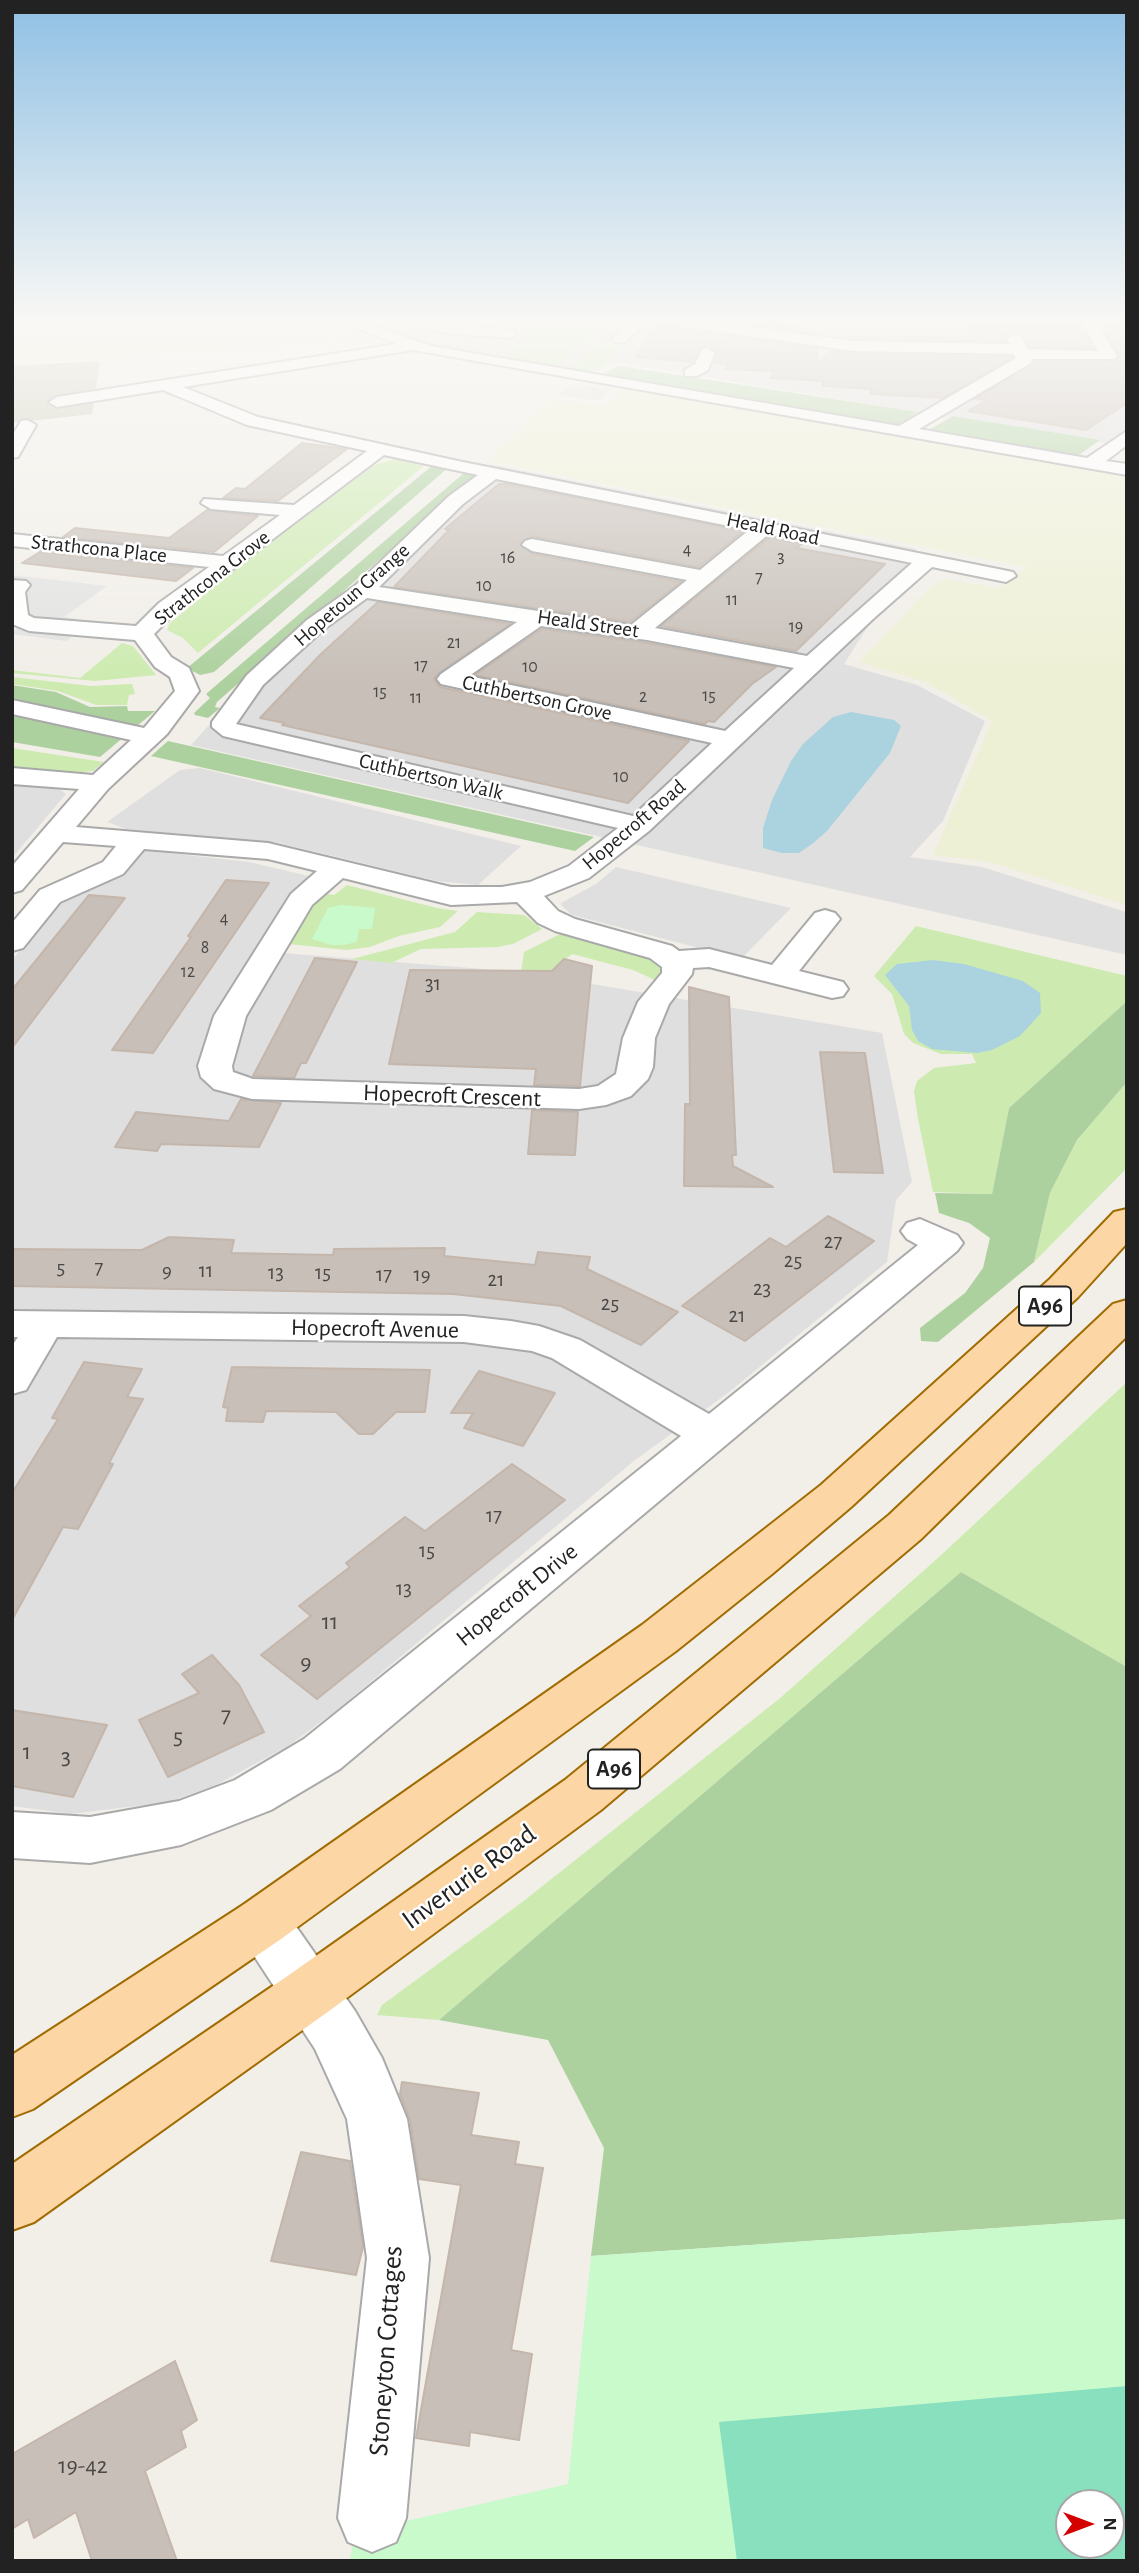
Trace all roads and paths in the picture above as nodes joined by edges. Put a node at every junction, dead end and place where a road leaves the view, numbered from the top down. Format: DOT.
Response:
graph roads {
  1 [pos="350,442"];
  2 [pos="960,442"];
  3 [pos="1119,442"];
  4 [pos="381,449"];
  5 [pos="1090,464"];
  6 [pos="1127,470"];
  7 [pos="493,473"];
  8 [pos="211,503"];
  9 [pos="298,511"];
  10 [pos="766,527"];
  11 [pos="12,540"];
  12 [pos="532,545"];
  13 [pos="928,560"];
  14 [pos="228,563"];
  15 [pos="1006,576"];
  16 [pos="703,577"];
  17 [pos="19,585"];
  18 [pos="363,591"];
  19 [pos="539,617"];
  20 [pos="636,632"];
  21 [pos="142,633"];
  22 [pos="812,664"];
  23 [pos="12,708"];
  24 [pos="224,727"];
  25 [pos="154,733"];
  26 [pos="730,740"];
  27 [pos="12,776"];
  28 [pos="99,783"];
  29 [pos="639,825"];
  30 [pos="55,833"];
  31 [pos="136,839"];
  32 [pos="338,867"];
  33 [pos="12,884"];
  34 [pos="525,893"];
  35 [pos="825,919"];
  36 [pos="12,942"];
  37 [pos="675,960"];
  38 [pos="779,976"];
  39 [pos="832,989"];
  40 [pos="1127,1220"];
  41 [pos="920,1231"];
  42 [pos="29,1324"];
  43 [pos="1120,1326"];
  44 [pos="12,1380"];
  45 [pos="713,1435"];
  46 [pos="12,1835"];
  47 [pos="262,1922"];
  48 [pos="309,1993"];
  49 [pos="12,2089"];
  50 [pos="12,2200"];
  51 [pos="372,2518"];
  1 -- 4 [label="street, Heald Road"];
  2 -- 5 [label="street"];
  3 -- 5 [label="street"];
  4 -- 7 [label="street, Heald Road"];
  4 -- 9 [label="street, Strathcona Grove"];
  5 -- 6 [label="street"];
  7 -- 10 [label="street, Heald Road"];
  7 -- 18 [label="street, Hopetoun Grange"];
  8 -- 9 [label="street"];
  9 -- 14 [label="street, Strathcona Grove"];
  10 -- 13 [label="street, Heald Road"];
  10 -- 16 [label="street"];
  11 -- 14 [label="street, Strathcona Place"];
  12 -- 16 [label="street"];
  13 -- 15 [label="street, Heald Road"];
  13 -- 22 [label="street, Hopecroft Road"];
  14 -- 21 [label="street, Strathcona Grove"];
  16 -- 20 [label="street"];
  17 -- 21 [label="street"];
  18 -- 19 [label="street, Heald Street"];
  18 -- 24 [label="street, Hopetoun Grange"];
  19 -- 20 [label="street, Heald Street"];
  19 -- 26 [label="street, Cuthbertson Grove"];
  20 -- 22 [label="street, Heald Street"];
  21 -- 25 [label="street, Strathcona Grove"];
  22 -- 26 [label="street, Hopecroft Road"];
  23 -- 25 [label="street"];
  24 -- 29 [label="street, Cuthbertson Walk"];
  25 -- 28 [label="street"];
  26 -- 29 [label="street, Hopecroft Road"];
  27 -- 28 [label="street"];
  28 -- 30 [label="street"];
  29 -- 34 [label="street, Hopecroft Road"];
  30 -- 31 [label="street, Hopecroft Road"];
  30 -- 33 [label="street"];
  31 -- 32 [label="street, Hopecroft Road"];
  31 -- 36 [label="street"];
  32 -- 34 [label="street, Hopecroft Road"];
  32 -- 37 [label="street, Hopecroft Crescent"];
  34 -- 37 [label="street"];
  35 -- 38 [label="street"];
  37 -- 38 [label="street"];
  38 -- 39 [label="street"];
  40 -- 47 [label="main road, A96"];
  41 -- 45 [label="street, Hopecroft Drive"];
  42 -- 44 [label="street"];
  42 -- 45 [label="street, Hopecroft Avenue"];
  43 -- 48 [label="main road, Inverurie Road / A96"];
  45 -- 46 [label="street, Hopecroft Drive"];
  47 -- 48 [label="street, Stoneyton Cottages"];
  47 -- 49 [label="main road, A96"];
  48 -- 50 [label="main road, Inverurie Road / A96"];
  48 -- 51 [label="street, Stoneyton Cottages"];
}
